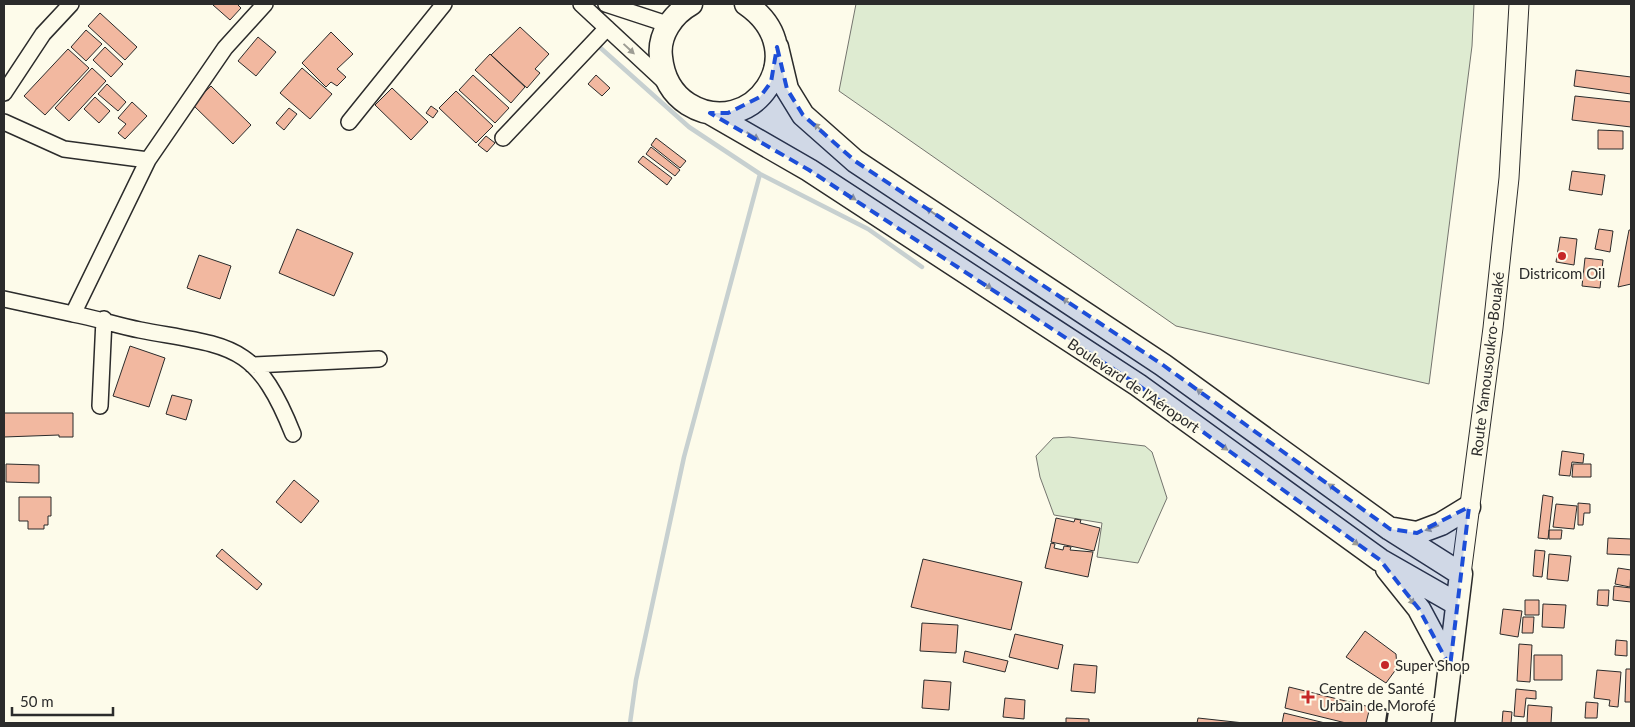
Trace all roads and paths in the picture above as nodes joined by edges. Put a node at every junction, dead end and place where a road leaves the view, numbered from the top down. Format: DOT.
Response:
graph roads {
  1 [pos="71,4"];
  2 [pos="265,4"];
  3 [pos="444,4"];
  4 [pos="581,4"];
  5 [pos="606,4"];
  6 [pos="746,4"];
  7 [pos="1519,4"];
  8 [pos="678,12"];
  9 [pos="607,28"];
  10 [pos="777,47"];
  11 [pos="671,88"];
  12 [pos="4,94"];
  13 [pos="710,113"];
  14 [pos="4,122"];
  15 [pos="350,122"];
  16 [pos="503,138"];
  17 [pos="148,160"];
  18 [pos="4,299"];
  19 [pos="73,314"];
  20 [pos="104,319"];
  21 [pos="379,359"];
  22 [pos="252,365"];
  23 [pos="100,406"];
  24 [pos="293,434"];
  25 [pos="1469,507"];
  26 [pos="1390,529"];
  27 [pos="1380,560"];
  28 [pos="1461,574"];
  29 [pos="1457,604"];
  30 [pos="1450,667"];
  31 [pos="1444,723"];
  1 -- 12 [label="street"];
  2 -- 17 [label="street"];
  3 -- 15 [label="street"];
  4 -- 9 [label="street"];
  5 -- 8 [label="street"];
  6 -- 10 [label="highway"];
  7 -- 25 [label="main road, Route Yamousoukro-Bouaké"];
  8 -- 11 [label="highway"];
  9 -- 11 [label="street, one-way"];
  9 -- 16 [label="street"];
  10 -- 13 [label="highway"];
  26 -- 10 [label="highway, Boulevard de l'Aéroport, one-way"];
  11 -- 13 [label="highway"];
  13 -- 27 [label="highway, Boulevard de l'Aéroport, one-way"];
  14 -- 17 [label="street"];
  17 -- 19 [label="street"];
  18 -- 19 [label="street"];
  19 -- 20 [label="street"];
  20 -- 22 [label="street"];
  20 -- 23 [label="street"];
  21 -- 22 [label="street"];
  22 -- 24 [label="street"];
  25 -- 26 [label="highway, one-way"];
  25 -- 28 [label="main road, Route Yamousoukro-Bouaké"];
  26 -- 28 [label="highway, Boulevard de l'Aéroport"];
  27 -- 29 [label="highway, Boulevard de l'Aéroport"];
  27 -- 30 [label="highway, one-way"];
  28 -- 29 [label="highway, Route Yamousoukro-Bouaké"];
  29 -- 30 [label="highway, Route Yamousoukro-Bouaké"];
  30 -- 31 [label="highway, Route Yamousoukro-Bouaké"];
}
